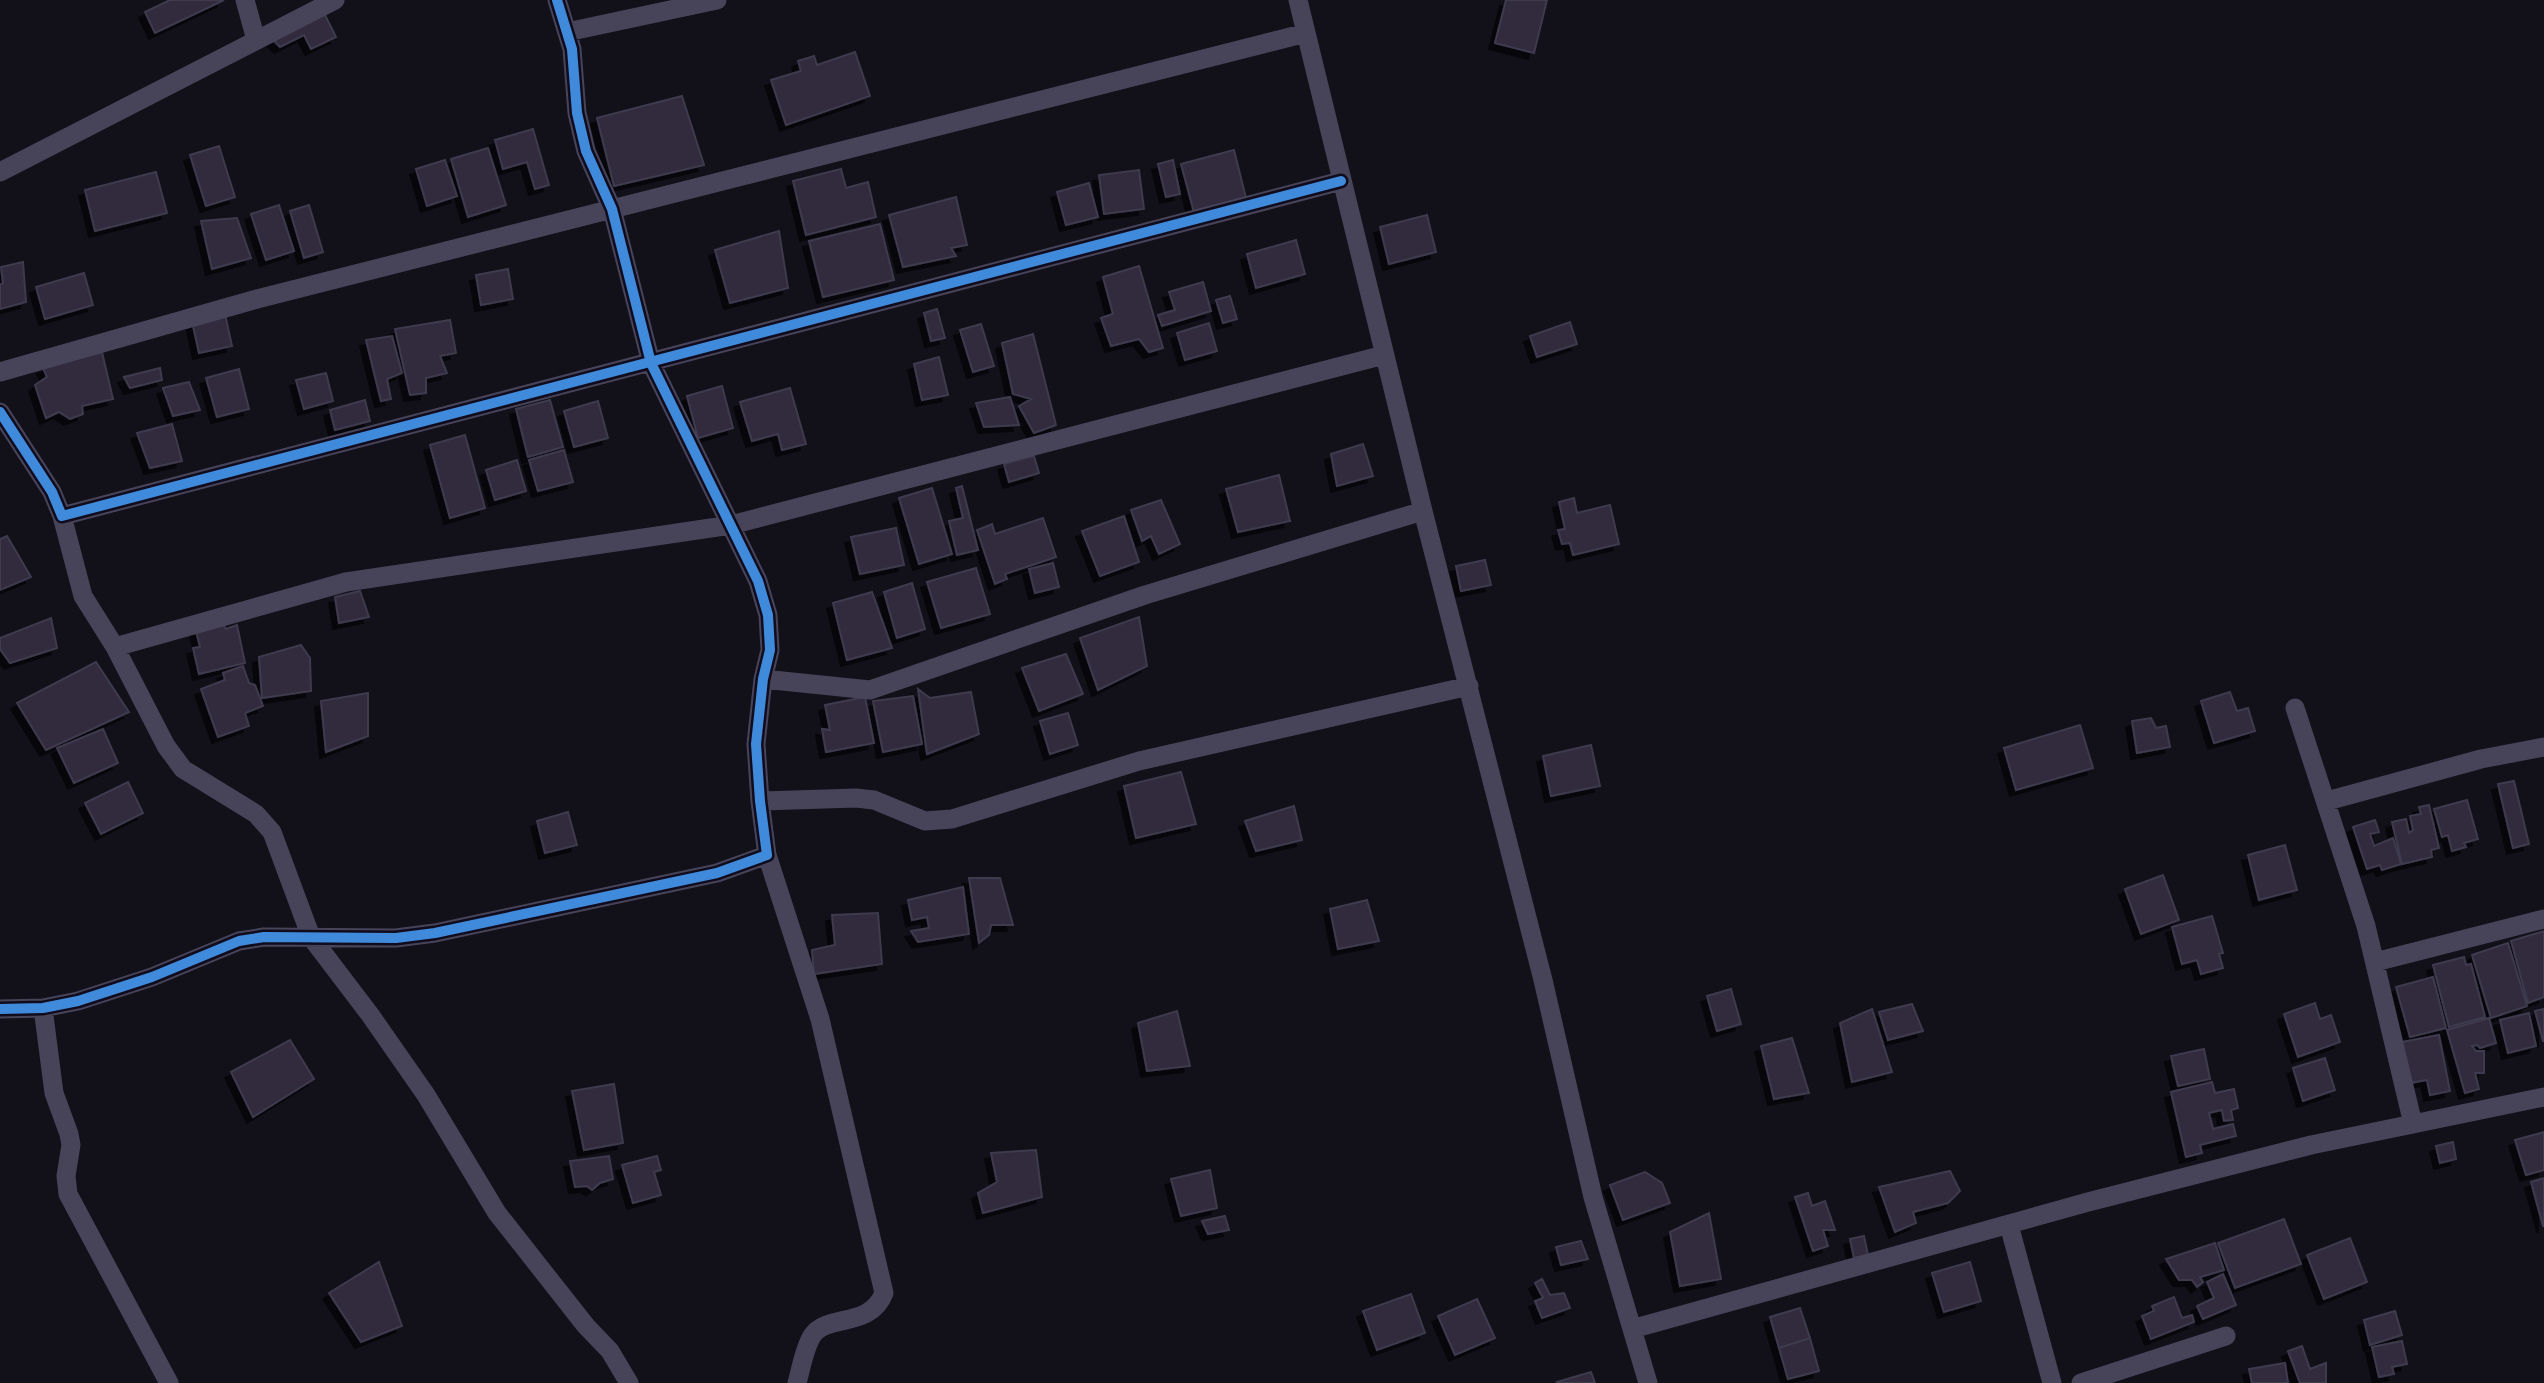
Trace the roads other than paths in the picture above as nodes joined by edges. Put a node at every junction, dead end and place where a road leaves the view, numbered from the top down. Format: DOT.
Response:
graph roads {
  1 [pos="245,0"];
  2 [pos="335,0"];
  3 [pos="556,0"];
  4 [pos="717,0"];
  5 [pos="1298,0"];
  6 [pos="567,32"];
  7 [pos="1306,33"];
  8 [pos="256,40"];
  9 [pos="0,172"];
  10 [pos="1341,181"];
  11 [pos="612,209"];
  12 [pos="1384,355"];
  13 [pos="651,363"];
  14 [pos="0,372"];
  15 [pos="0,412"];
  16 [pos="1423,511"];
  17 [pos="62,516"];
  18 [pos="731,525"];
  19 [pos="115,648"];
  20 [pos="764,679"];
  21 [pos="1469,686"];
  22 [pos="2295,708"];
  23 [pos="2544,747"];
  24 [pos="760,801"];
  25 [pos="2327,801"];
  26 [pos="767,855"];
  27 [pos="2544,919"];
  28 [pos="311,937"];
  29 [pos="2375,962"];
  30 [pos="43,1008"];
  31 [pos="0,1009"];
  32 [pos="2544,1097"];
  33 [pos="2413,1124"];
  34 [pos="2009,1225"];
  35 [pos="1632,1329"];
  36 [pos="2226,1336"];
  37 [pos="169,1383"];
  38 [pos="629,1383"];
  39 [pos="797,1383"];
  40 [pos="1648,1383"];
  41 [pos="2052,1383"];
  42 [pos="2081,1383"];
  1 -- 8 [label="street"];
  2 -- 8 [label="street"];
  3 -- 6 [label="street"];
  4 -- 6 [label="street"];
  5 -- 7 [label="street"];
  6 -- 11 [label="street"];
  7 -- 10 [label="street"];
  7 -- 11 [label="street"];
  8 -- 9 [label="street"];
  10 -- 12 [label="street"];
  10 -- 13 [label="street"];
  11 -- 13 [label="street"];
  11 -- 14 [label="street"];
  12 -- 16 [label="street"];
  12 -- 18 [label="street"];
  13 -- 17 [label="street"];
  13 -- 18 [label="street"];
  15 -- 17 [label="street"];
  16 -- 20 [label="street"];
  16 -- 21 [label="street"];
  17 -- 19 [label="street"];
  18 -- 19 [label="street"];
  18 -- 20 [label="street"];
  19 -- 28 [label="street"];
  20 -- 24 [label="street"];
  21 -- 24 [label="street"];
  21 -- 35 [label="street"];
  22 -- 25 [label="street"];
  23 -- 25 [label="street"];
  24 -- 26 [label="street"];
  25 -- 29 [label="street"];
  26 -- 28 [label="street"];
  26 -- 39 [label="street"];
  27 -- 29 [label="street"];
  28 -- 30 [label="street"];
  28 -- 38 [label="street"];
  29 -- 33 [label="street"];
  30 -- 31 [label="street"];
  30 -- 37 [label="street"];
  32 -- 33 [label="street"];
  33 -- 34 [label="street"];
  34 -- 35 [label="street"];
  34 -- 41 [label="street"];
  35 -- 40 [label="street"];
  36 -- 42 [label="street"];
}
